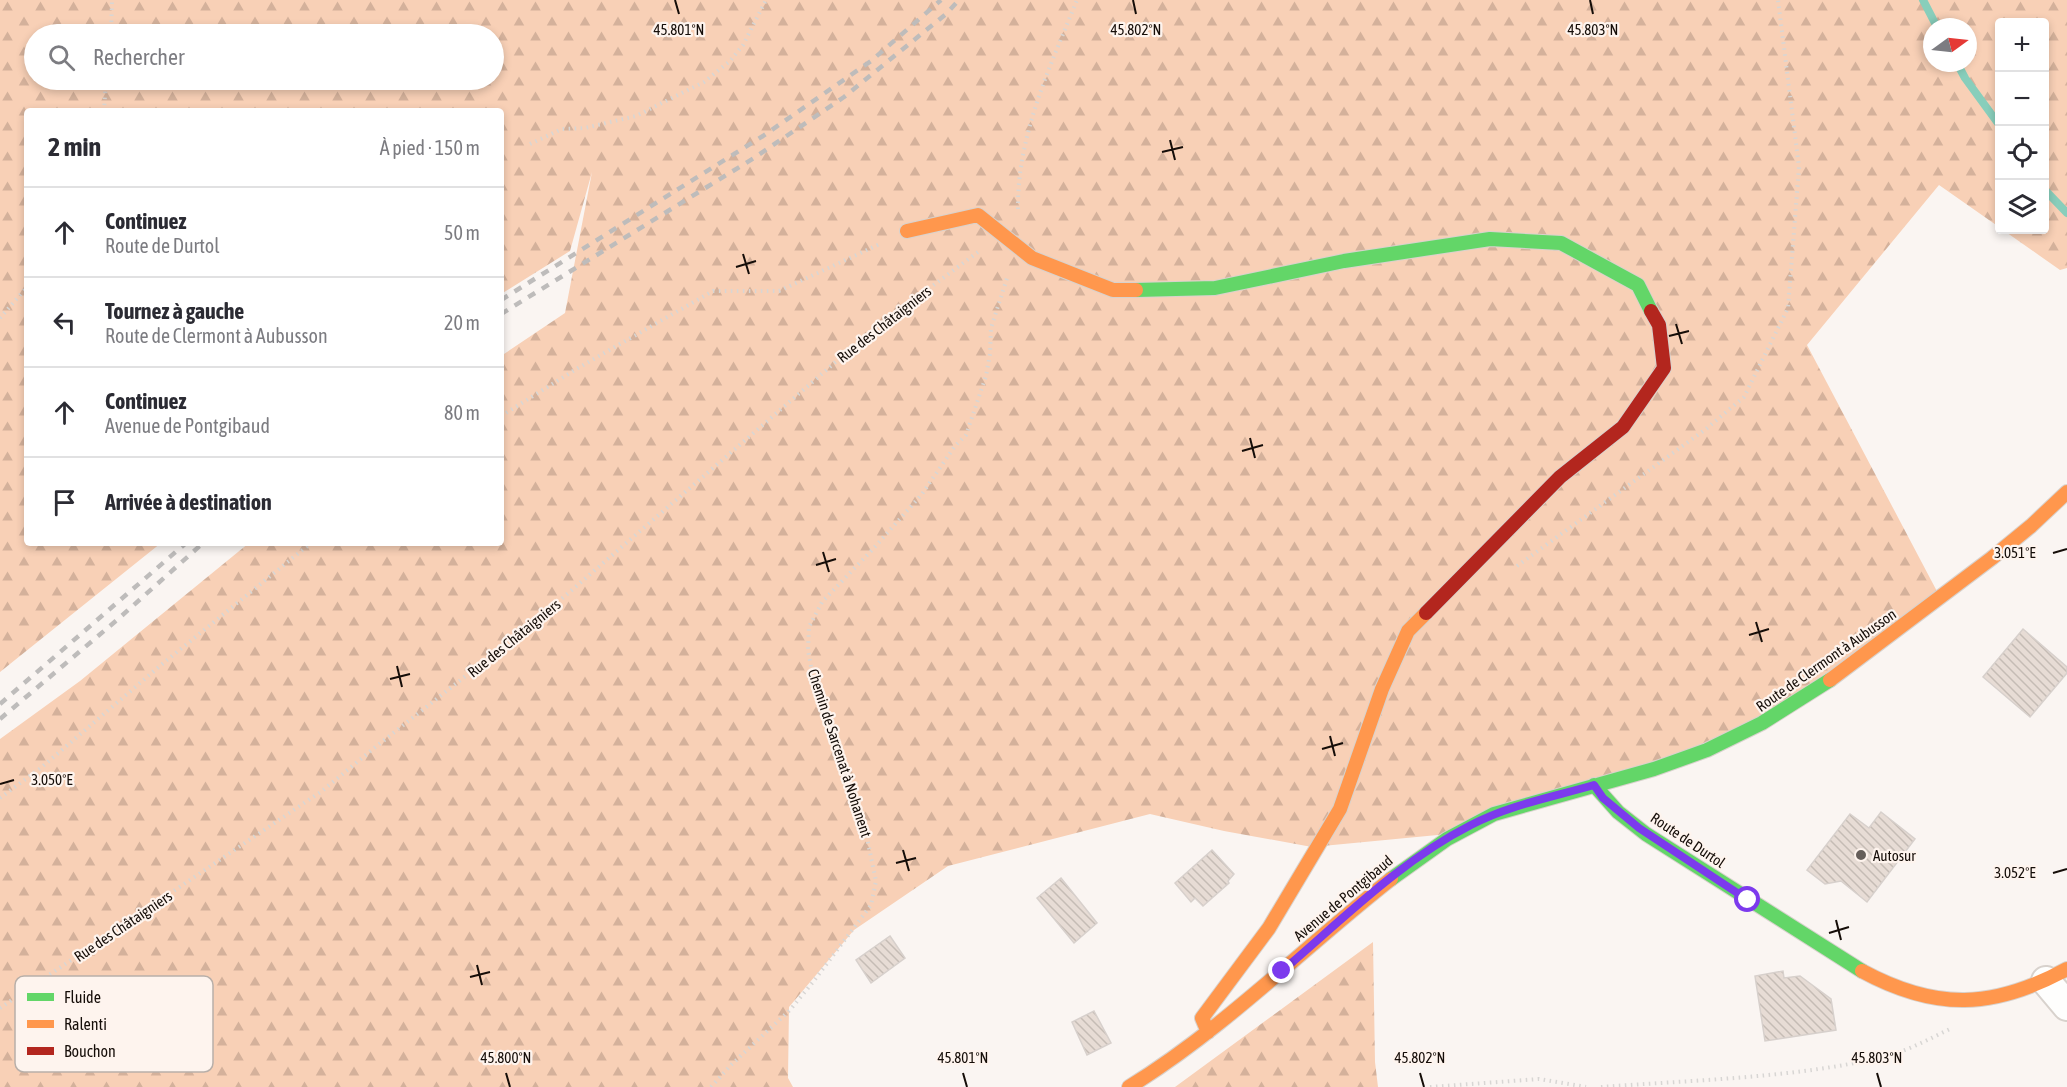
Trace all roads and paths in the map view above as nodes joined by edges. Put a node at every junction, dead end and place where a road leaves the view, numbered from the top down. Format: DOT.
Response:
graph roads {
  1 [pos="112,0"];
  2 [pos="766,0"];
  3 [pos="1077,0"];
  4 [pos="111,24"];
  5 [pos="105,90"];
  6 [pos="104,108"];
  7 [pos="530,144"];
  8 [pos="907,231"];
  9 [pos="1002,234"];
  10 [pos="1017,246"];
  11 [pos="24,290"];
  12 [pos="0,318"];
  13 [pos="504,414"];
  14 [pos="2067,492"];
  15 [pos="307,546"];
  16 [pos="1594,785"];
  17 [pos="0,798"];
  18 [pos="1535,802"];
  19 [pos="2057,975"];
  20 [pos="47,976"];
  21 [pos="15,998"];
  22 [pos="1973,1000"];
  23 [pos="2067,1006"];
  24 [pos="0,1008"];
  25 [pos="1208,1032"];
  26 [pos="711,1087"];
  27 [pos="1129,1087"];
  28 [pos="1430,1087"];
  29 [pos="1586,1087"];
  30 [pos="1601,1087"];
  1 -- 4 [label="path"];
  2 -- 7 [label="path"];
  3 -- 10 [label="path, Chemin de Sarcenat à Nohanent"];
  5 -- 6 [label="path"];
  8 -- 9 [label="street"];
  8 -- 13 [label="path"];
  9 -- 10 [label="street"];
  9 -- 20 [label="path, Rue des Châtaigniers"];
  10 -- 25 [label="street"];
  10 -- 26 [label="path, Chemin de Sarcenat à Nohanent"];
  11 -- 12 [label="path"];
  14 -- 16 [label="street, Route de Clermont à Aubusson"];
  15 -- 17 [label="path"];
  16 -- 18 [label="street, Route de Clermont à Aubusson"];
  16 -- 22 [label="street, Route de Durtol"];
  18 -- 25 [label="street, Avenue de Pontgibaud"];
  19 -- 22 [label="street, Route de Durtol"];
  19 -- 23 [label="street"];
  21 -- 24 [label="path, Rue des Châtaigniers"];
  22 -- 30 [label="path"];
  25 -- 27 [label="street, Avenue de Pontgibaud"];
  28 -- 29 [label="path"];
}
